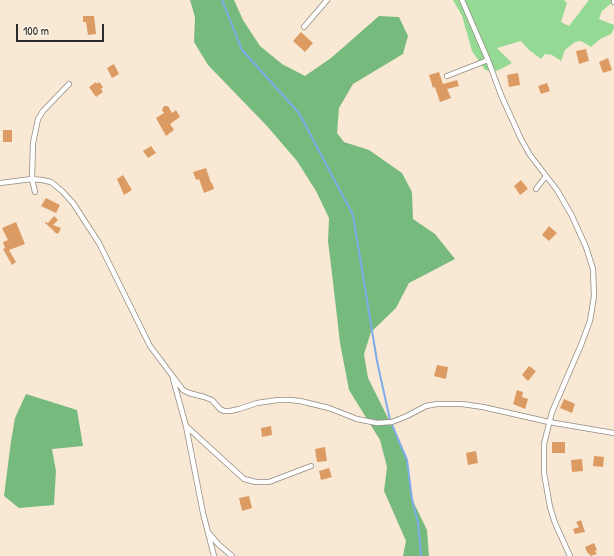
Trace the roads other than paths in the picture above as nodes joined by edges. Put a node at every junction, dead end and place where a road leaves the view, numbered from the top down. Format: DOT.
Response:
graph roads {
  1 [pos="327,0"];
  2 [pos="462,0"];
  3 [pos="304,27"];
  4 [pos="488,60"];
  5 [pos="447,76"];
  6 [pos="69,84"];
  7 [pos="546,176"];
  8 [pos="32,179"];
  9 [pos="0,183"];
  10 [pos="536,189"];
  11 [pos="35,192"];
  12 [pos="172,376"];
  13 [pos="549,422"];
  14 [pos="186,426"];
  15 [pos="614,433"];
  16 [pos="311,466"];
  17 [pos="207,530"];
  18 [pos="214,556"];
  19 [pos="232,556"];
  20 [pos="570,556"];
  1 -- 3 [label="street"];
  2 -- 4 [label="street"];
  4 -- 5 [label="street"];
  4 -- 7 [label="street"];
  6 -- 8 [label="street"];
  7 -- 10 [label="street"];
  7 -- 13 [label="street"];
  8 -- 9 [label="street"];
  8 -- 11 [label="street"];
  8 -- 12 [label="street"];
  12 -- 13 [label="street"];
  12 -- 14 [label="street"];
  13 -- 15 [label="street"];
  13 -- 20 [label="street"];
  14 -- 16 [label="street"];
  14 -- 17 [label="street"];
  17 -- 18 [label="street"];
  17 -- 19 [label="street"];
}
